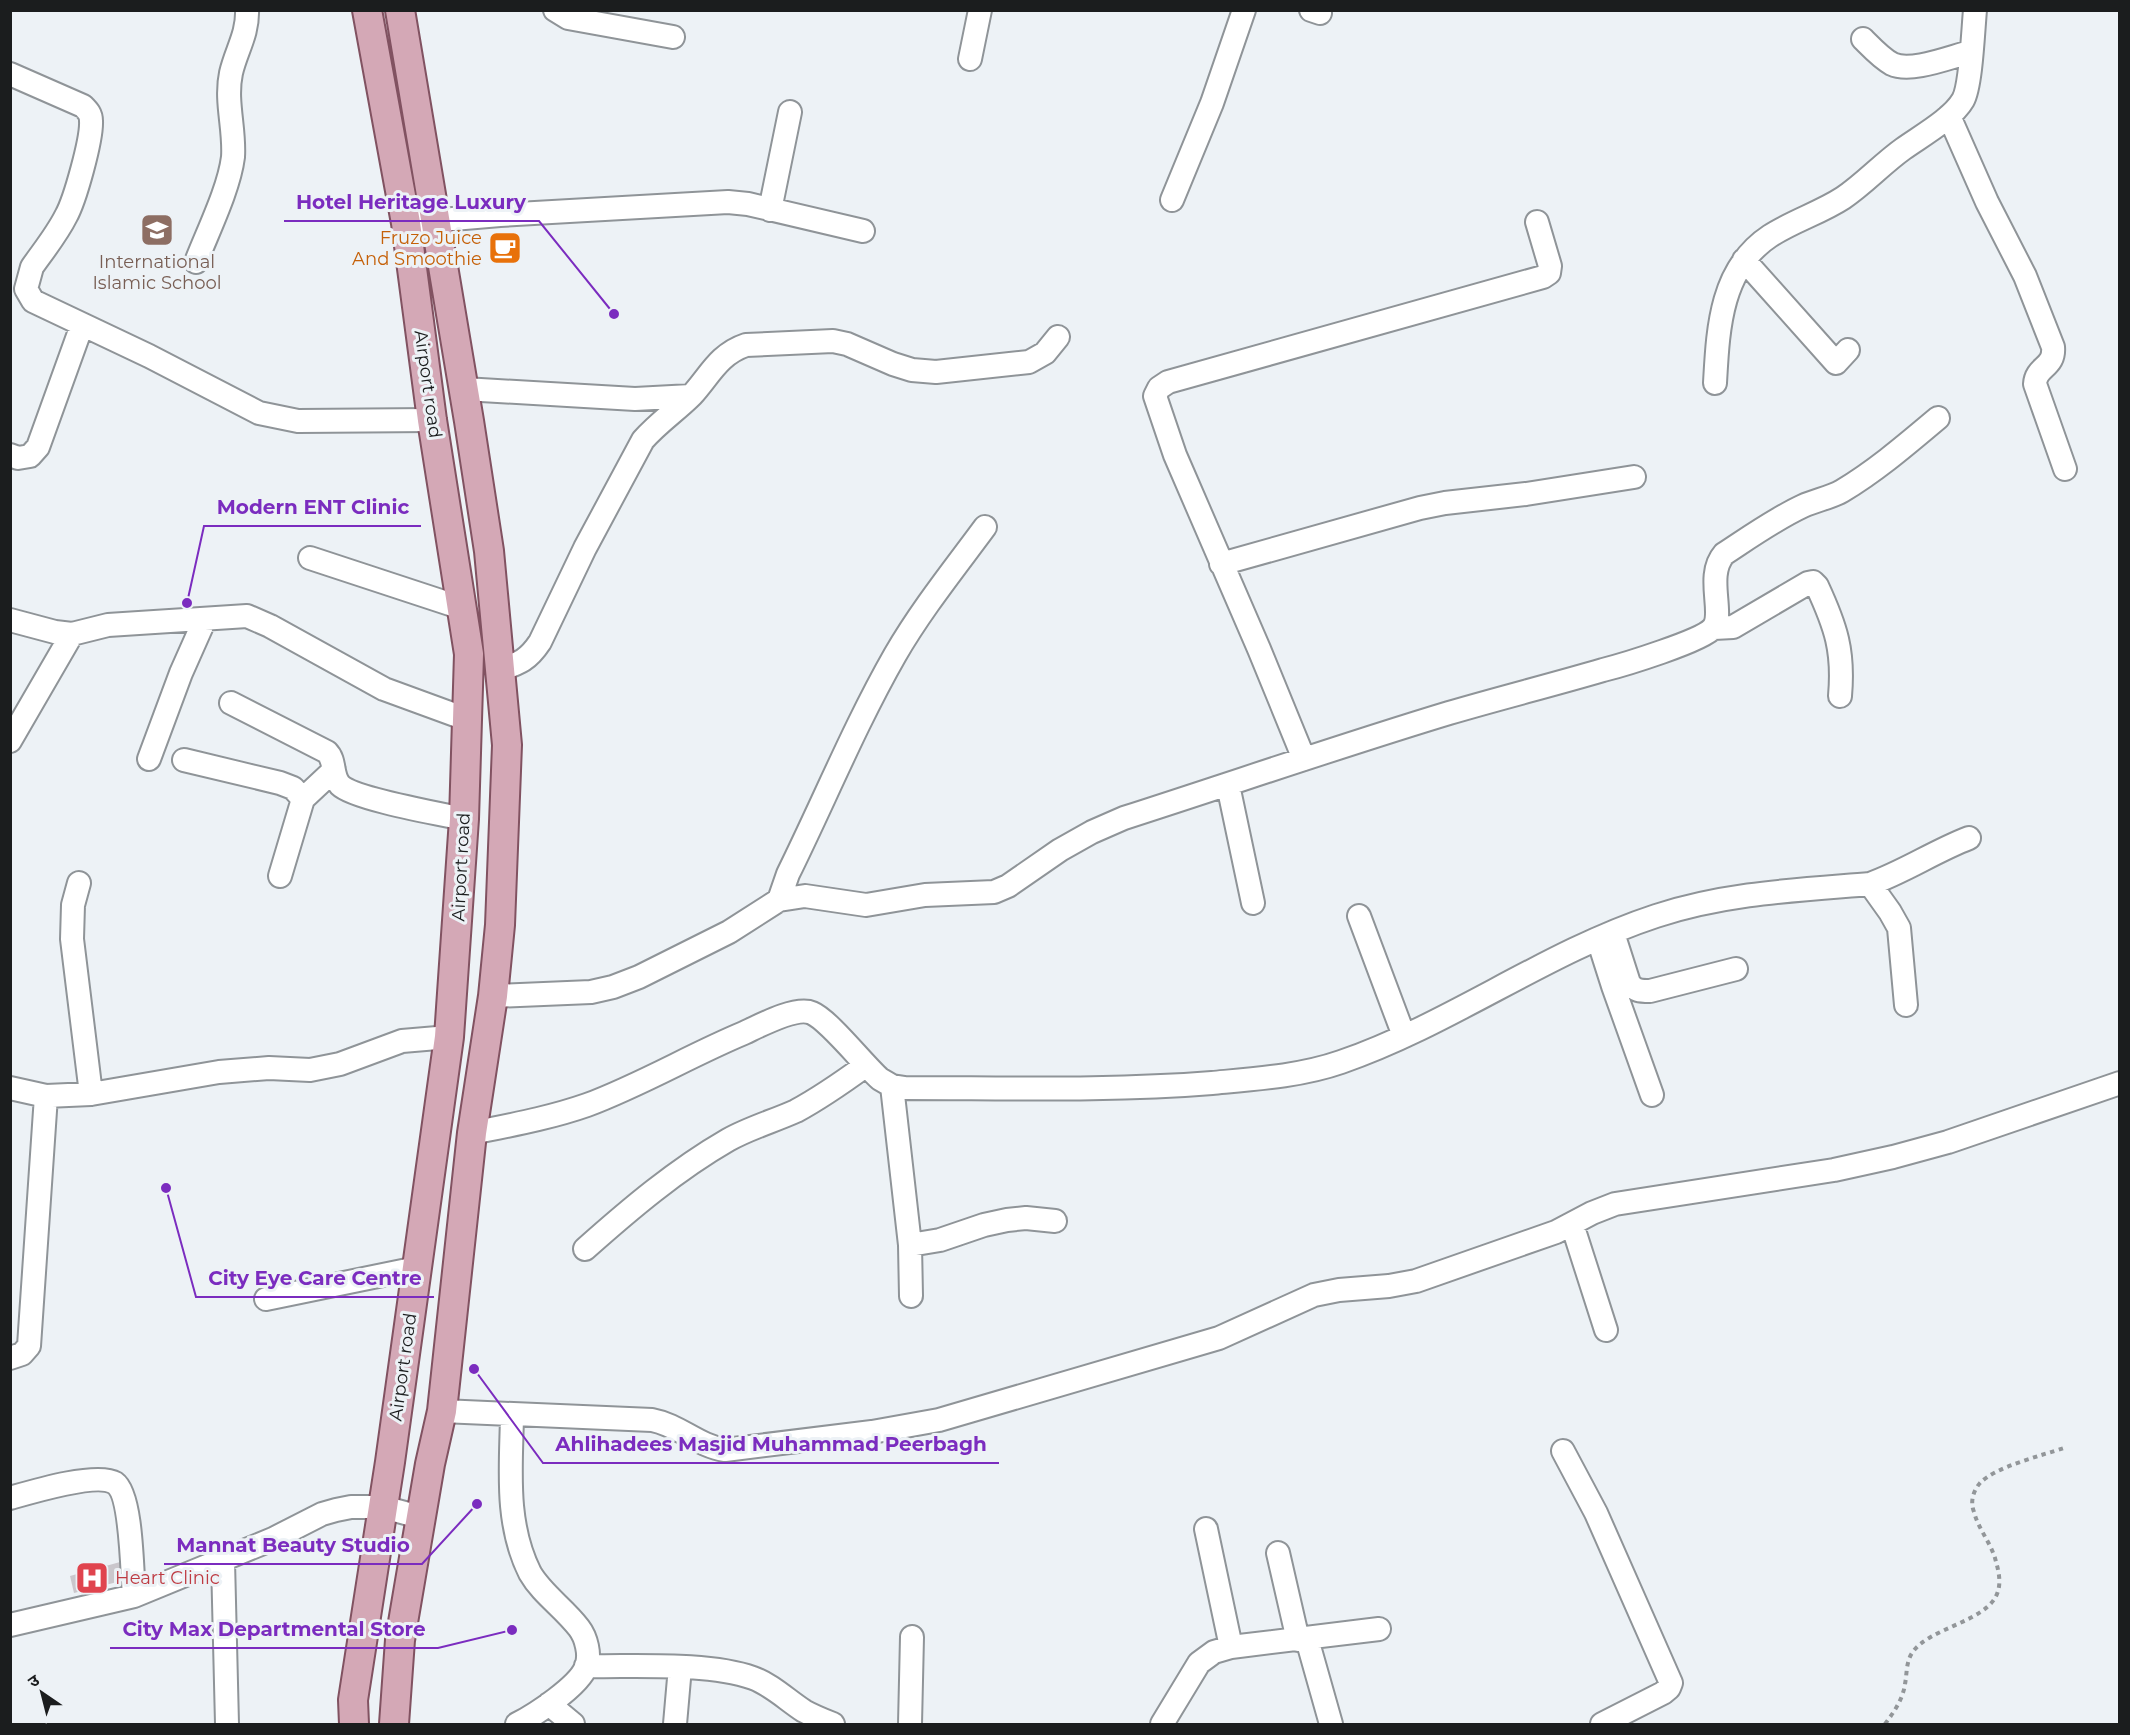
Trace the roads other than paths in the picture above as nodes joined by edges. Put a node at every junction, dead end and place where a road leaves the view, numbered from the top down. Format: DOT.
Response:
graph roads {
  1 [pos="247,10"];
  2 [pos="367,10"];
  3 [pos="400,10"];
  4 [pos="555,10"];
  5 [pos="981,10"];
  6 [pos="1244,10"];
  7 [pos="1975,10"];
  8 [pos="673,37"];
  9 [pos="1863,39"];
  10 [pos="1970,52"];
  11 [pos="970,60"];
  12 [pos="10,74"];
  13 [pos="790,112"];
  14 [pos="1949,116"];
  15 [pos="1172,201"];
  16 [pos="770,210"];
  17 [pos="435,220"];
  18 [pos="1537,222"];
  19 [pos="406,223"];
  20 [pos="864,231"];
  21 [pos="1744,260"];
  22 [pos="196,262"];
  23 [pos="18,283"];
  24 [pos="82,325"];
  25 [pos="1058,337"];
  26 [pos="1848,350"];
  27 [pos="1715,383"];
  28 [pos="464,389"];
  29 [pos="691,396"];
  30 [pos="1938,418"];
  31 [pos="432,420"];
  32 [pos="10,455"];
  33 [pos="2065,469"];
  34 [pos="1634,477"];
  35 [pos="985,527"];
  36 [pos="310,558"];
  37 [pos="1221,564"];
  38 [pos="462,608"];
  39 [pos="205,619"];
  40 [pos="10,620"];
  41 [pos="1714,628"];
  42 [pos="72,634"];
  43 [pos="500,670"];
  44 [pos="1840,696"];
  45 [pos="231,704"];
  46 [pos="466,718"];
  47 [pos="10,741"];
  48 [pos="149,759"];
  49 [pos="1304,759"];
  50 [pos="184,760"];
  51 [pos="334,770"];
  52 [pos="1228,785"];
  53 [pos="303,799"];
  54 [pos="464,819"];
  55 [pos="1969,838"];
  56 [pos="280,876"];
  57 [pos="79,883"];
  58 [pos="1870,884"];
  59 [pos="779,900"];
  60 [pos="1253,903"];
  61 [pos="1359,916"];
  62 [pos="1606,936"];
  63 [pos="1736,969"];
  64 [pos="493,996"];
  65 [pos="1906,1005"];
  66 [pos="1404,1035"];
  67 [pos="449,1037"];
  68 [pos="865,1066"];
  69 [pos="2120,1083"];
  70 [pos="892,1086"];
  71 [pos="10,1088"];
  72 [pos="91,1094"];
  73 [pos="1652,1095"];
  74 [pos="46,1096"];
  75 [pos="472,1133"];
  76 [pos="1055,1221"];
  77 [pos="1572,1224"];
  78 [pos="910,1245"];
  79 [pos="585,1249"];
  80 [pos="417,1268"];
  81 [pos="911,1296"];
  82 [pos="266,1299"];
  83 [pos="1606,1330"];
  84 [pos="10,1358"];
  85 [pos="442,1411"];
  86 [pos="512,1416"];
  87 [pos="1563,1451"];
  88 [pos="10,1498"];
  89 [pos="383,1507"];
  90 [pos="420,1517"];
  91 [pos="1206,1529"];
  92 [pos="1278,1553"];
  93 [pos="223,1561"];
  94 [pos="134,1596"];
  95 [pos="10,1625"];
  96 [pos="1379,1629"];
  97 [pos="912,1638"];
  98 [pos="1302,1640"];
  99 [pos="1231,1647"];
  100 [pos="586,1666"];
  101 [pos="680,1667"];
  102 [pos="549,1704"];
  103 [pos="804,1718"];
  104 [pos="227,1725"];
  105 [pos="354,1725"];
  106 [pos="394,1725"];
  107 [pos="516,1725"];
  108 [pos="573,1725"];
  109 [pos="675,1725"];
  110 [pos="833,1725"];
  111 [pos="910,1725"];
  112 [pos="1162,1725"];
  113 [pos="1331,1725"];
  114 [pos="1602,1725"];
  1 -- 22 [label="street"];
  2 -- 19 [label="main road, Airport road"];
  3 -- 17 [label="main road"];
  4 -- 8 [label="street"];
  5 -- 11 [label="street"];
  6 -- 15 [label="street"];
  7 -- 10 [label="street"];
  9 -- 10 [label="street"];
  10 -- 14 [label="street"];
  12 -- 23 [label="street"];
  13 -- 16 [label="street"];
  14 -- 21 [label="street"];
  14 -- 33 [label="street"];
  16 -- 17 [label="street"];
  16 -- 20 [label="street"];
  17 -- 19 [label="street"];
  17 -- 28 [label="main road"];
  18 -- 37 [label="street"];
  19 -- 31 [label="main road, Airport road"];
  21 -- 26 [label="street"];
  21 -- 27 [label="street"];
  23 -- 24 [label="street"];
  24 -- 31 [label="street"];
  24 -- 32 [label="street"];
  25 -- 29 [label="street"];
  28 -- 29 [label="street"];
  28 -- 43 [label="main road"];
  29 -- 43 [label="street"];
  30 -- 41 [label="street"];
  31 -- 38 [label="main road, Airport road"];
  34 -- 37 [label="street"];
  35 -- 59 [label="street"];
  36 -- 38 [label="street"];
  37 -- 49 [label="street"];
  38 -- 46 [label="main road, Airport road"];
  39 -- 42 [label="street"];
  39 -- 46 [label="street"];
  39 -- 48 [label="street"];
  40 -- 42 [label="street"];
  41 -- 44 [label="street"];
  41 -- 49 [label="street"];
  42 -- 47 [label="street"];
  43 -- 64 [label="main road"];
  45 -- 51 [label="street"];
  46 -- 54 [label="main road, Airport road"];
  49 -- 52 [label="street"];
  50 -- 53 [label="street"];
  51 -- 53 [label="street"];
  51 -- 54 [label="street"];
  52 -- 59 [label="street"];
  52 -- 60 [label="street"];
  53 -- 56 [label="street"];
  54 -- 67 [label="main road, Airport road"];
  55 -- 58 [label="street"];
  57 -- 72 [label="street"];
  58 -- 62 [label="street"];
  58 -- 65 [label="street"];
  59 -- 64 [label="street"];
  61 -- 66 [label="street"];
  62 -- 63 [label="street"];
  62 -- 66 [label="street"];
  62 -- 73 [label="street"];
  64 -- 75 [label="main road"];
  66 -- 70 [label="street"];
  67 -- 72 [label="street"];
  67 -- 80 [label="main road, Airport road"];
  68 -- 70 [label="street"];
  68 -- 75 [label="street"];
  68 -- 79 [label="street"];
  69 -- 77 [label="street"];
  70 -- 78 [label="street"];
  71 -- 74 [label="street"];
  72 -- 74 [label="street"];
  74 -- 84 [label="street"];
  75 -- 85 [label="main road"];
  76 -- 78 [label="street"];
  77 -- 83 [label="street"];
  77 -- 86 [label="street"];
  78 -- 81 [label="street"];
  80 -- 82 [label="street"];
  80 -- 89 [label="main road, Airport road"];
  85 -- 86 [label="street"];
  85 -- 90 [label="main road"];
  86 -- 100 [label="street"];
  87 -- 114 [label="street"];
  88 -- 94 [label="street"];
  89 -- 90 [label="street"];
  89 -- 93 [label="street"];
  89 -- 105 [label="main road, Airport road"];
  90 -- 106 [label="main road"];
  91 -- 99 [label="street"];
  92 -- 98 [label="street"];
  93 -- 94 [label="street"];
  93 -- 104 [label="street"];
  94 -- 95 [label="street"];
  96 -- 98 [label="street"];
  97 -- 111 [label="street"];
  98 -- 99 [label="street"];
  98 -- 113 [label="street"];
  99 -- 112 [label="street"];
  100 -- 101 [label="street"];
  100 -- 102 [label="street"];
  101 -- 103 [label="street"];
  101 -- 109 [label="street"];
  102 -- 107 [label="street"];
  102 -- 108 [label="street"];
  103 -- 110 [label="street"];
}
